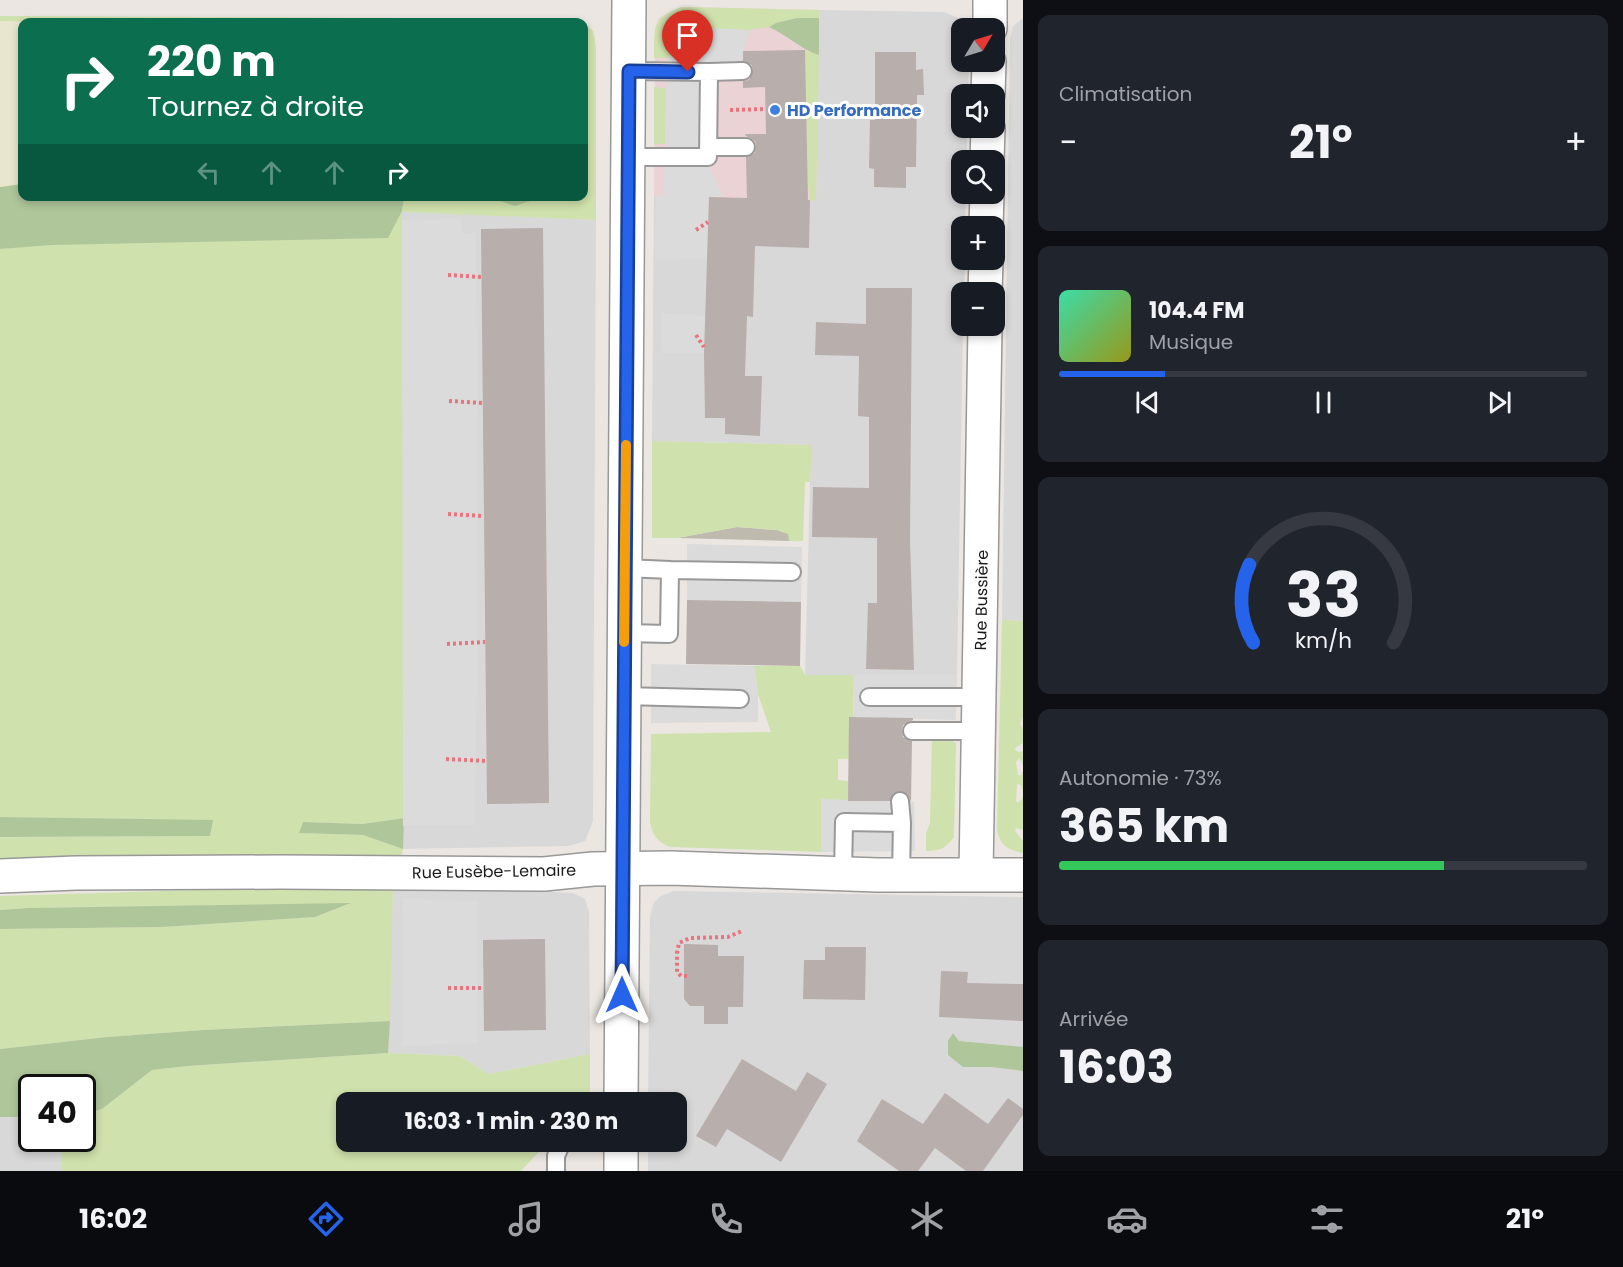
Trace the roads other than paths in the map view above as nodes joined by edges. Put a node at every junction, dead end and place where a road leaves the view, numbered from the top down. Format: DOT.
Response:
graph roads {
  1 [pos="629,0"];
  2 [pos="990,0"];
  3 [pos="990,18"];
  4 [pos="629,71"];
  5 [pos="743,71"];
  6 [pos="709,72"];
  7 [pos="708,147"];
  8 [pos="746,147"];
  9 [pos="628,157"];
  10 [pos="985,336"];
  11 [pos="625,568"];
  12 [pos="670,570"];
  13 [pos="792,572"];
  14 [pos="669,613"];
  15 [pos="687,613"];
  16 [pos="625,633"];
  17 [pos="624,696"];
  18 [pos="869,697"];
  19 [pos="979,697"];
  20 [pos="740,699"];
  21 [pos="912,731"];
  22 [pos="978,731"];
  23 [pos="900,801"];
  24 [pos="902,823"];
  25 [pos="623,868"];
  26 [pos="843,874"];
  27 [pos="976,874"];
  28 [pos="901,875"];
  29 [pos="1023,875"];
  30 [pos="0,876"];
  31 [pos="621,1092"];
  32 [pos="558,1152"];
  33 [pos="621,1152"];
  34 [pos="556,1171"];
  35 [pos="621,1171"];
  1 -- 4 [label="street"];
  2 -- 3 [label="street"];
  4 -- 6 [label="lane"];
  4 -- 9 [label="street"];
  5 -- 6 [label="lane"];
  6 -- 7 [label="lane"];
  7 -- 8 [label="lane"];
  7 -- 9 [label="lane"];
  9 -- 11 [label="street"];
  10 -- 19 [label="street, Rue Bussière"];
  11 -- 12 [label="lane"];
  11 -- 16 [label="street"];
  12 -- 13 [label="lane"];
  12 -- 14 [label="lane"];
  14 -- 15 [label="lane"];
  14 -- 16 [label="lane"];
  16 -- 17 [label="street"];
  17 -- 20 [label="lane"];
  17 -- 25 [label="street"];
  18 -- 19 [label="lane"];
  19 -- 22 [label="street, Rue Bussière"];
  21 -- 22 [label="lane"];
  22 -- 27 [label="street, Rue Bussière"];
  23 -- 24 [label="lane"];
  24 -- 26 [label="lane"];
  24 -- 28 [label="lane"];
  25 -- 26 [label="street, Rue Eusèbe-Lemaire"];
  25 -- 30 [label="street, Rue Eusèbe-Lemaire"];
  25 -- 31 [label="street"];
  26 -- 28 [label="street, Rue Eusèbe-Lemaire"];
  27 -- 28 [label="street, Rue Eusèbe-Lemaire"];
  27 -- 29 [label="street, Rue Eusèbe-Lemaire"];
  32 -- 34 [label="lane"];
  33 -- 35 [label="street"];
}
